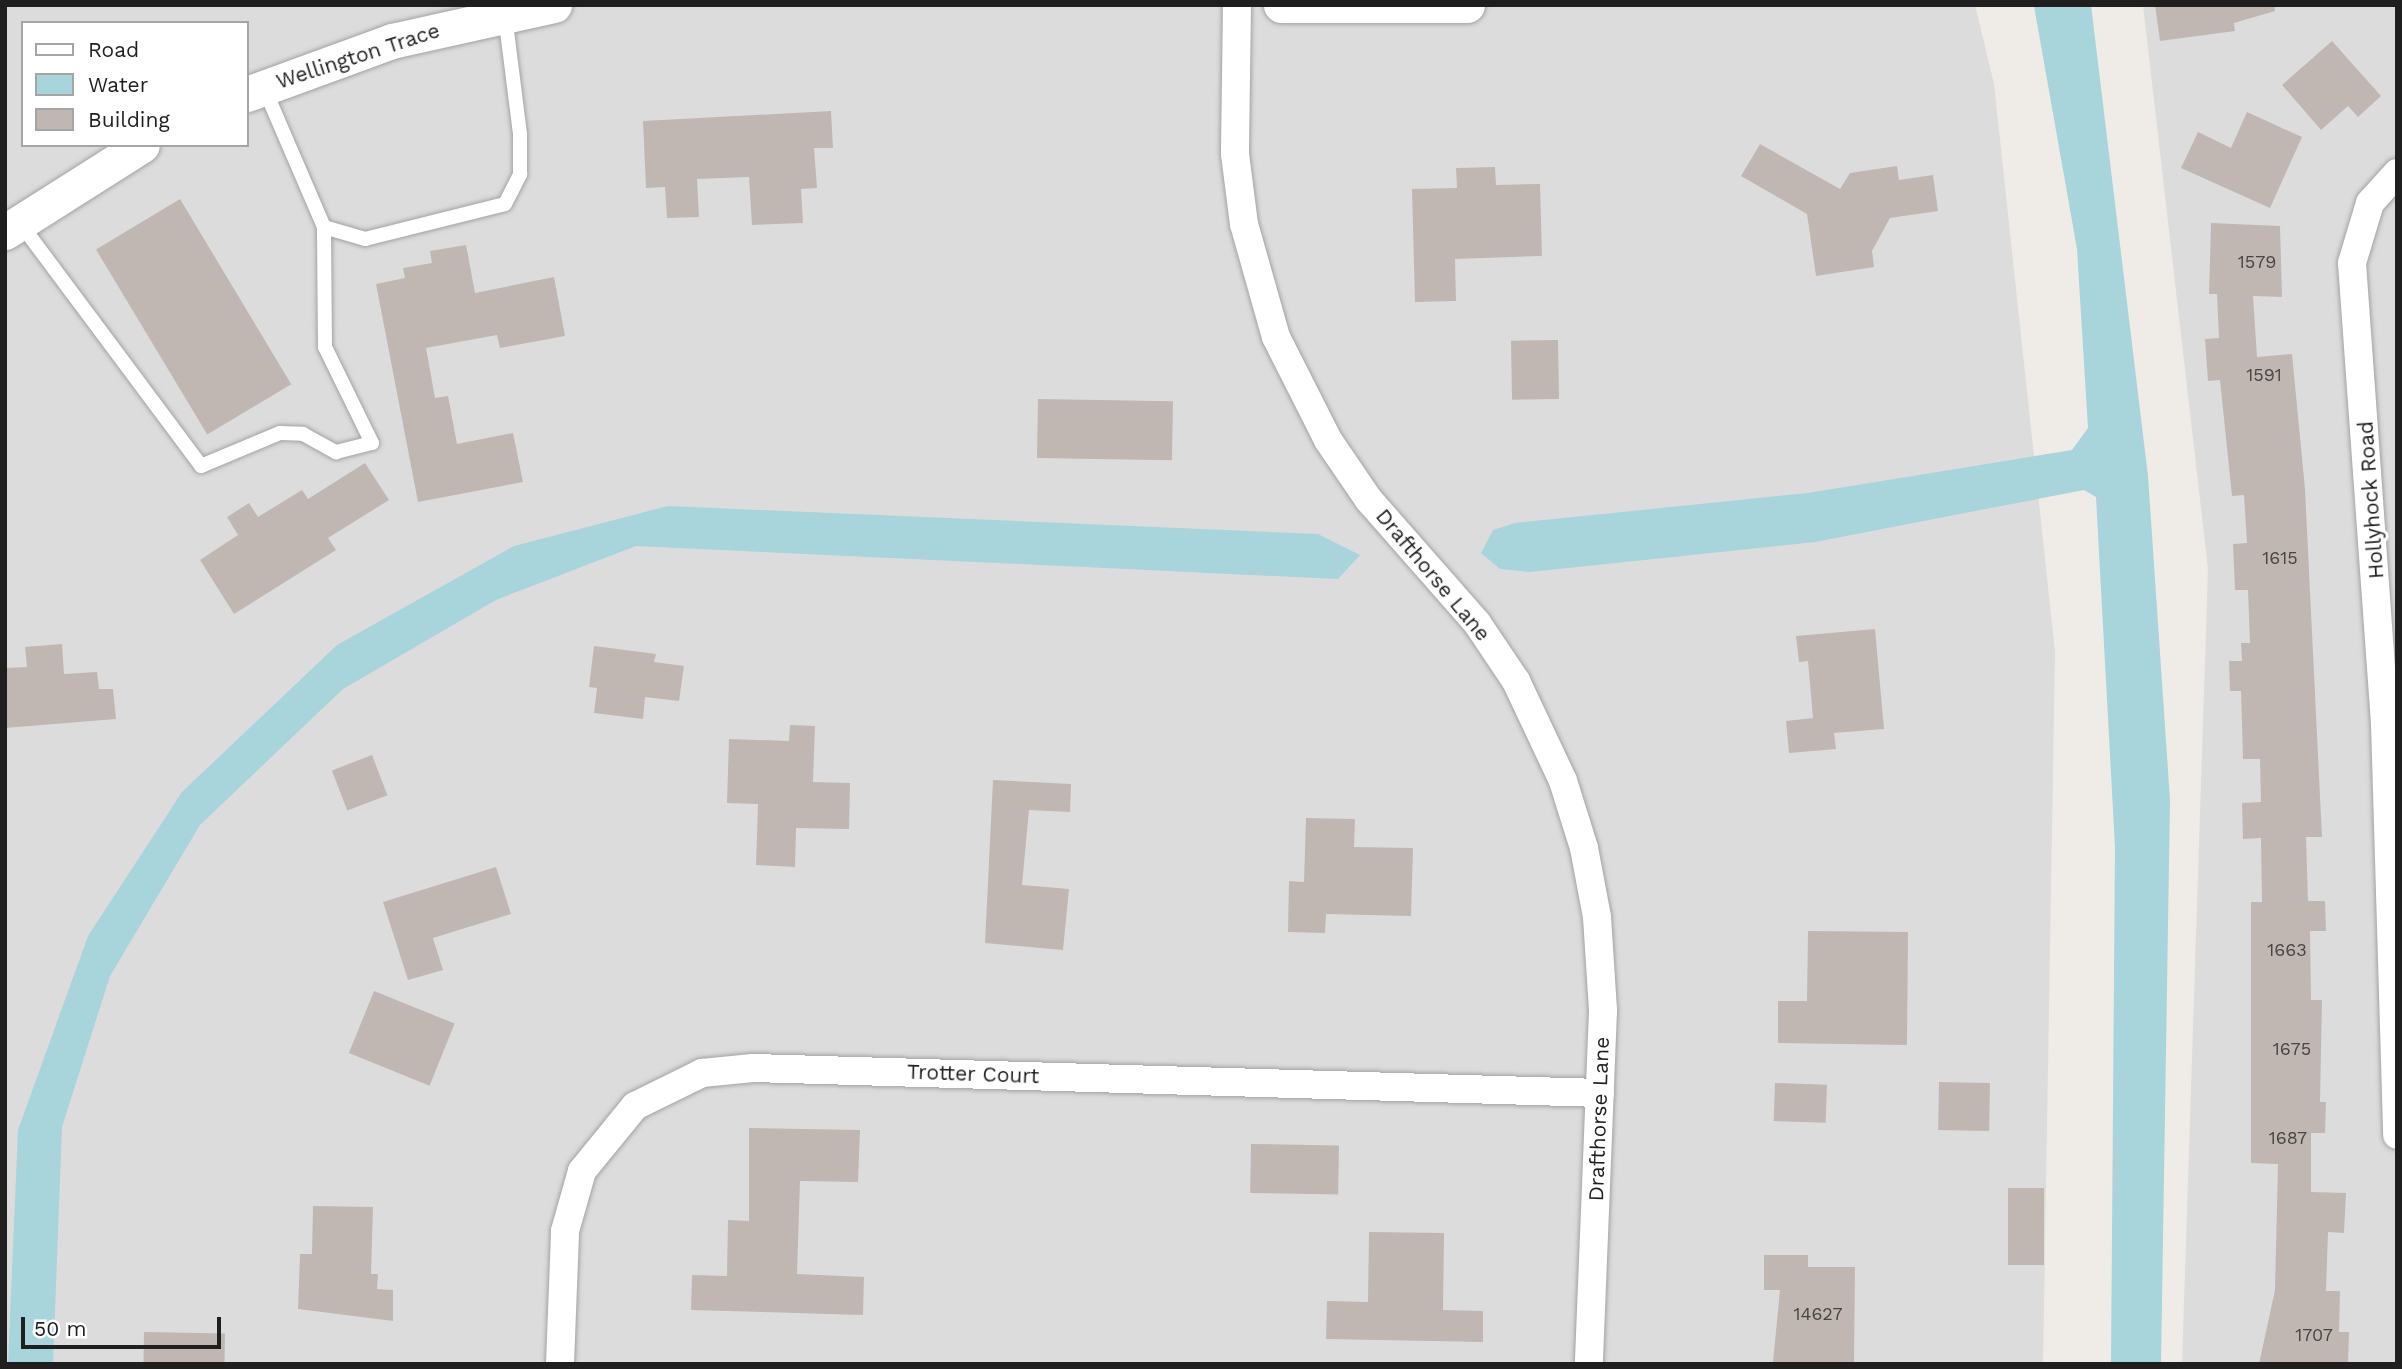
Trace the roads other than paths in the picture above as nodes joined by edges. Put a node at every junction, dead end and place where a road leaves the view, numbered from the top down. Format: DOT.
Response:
graph roads {
  1 [pos="554,5"];
  2 [pos="1237,5"];
  3 [pos="1281,5"];
  4 [pos="1467,5"];
  5 [pos="505,14"];
  6 [pos="255,91"];
  7 [pos="139,147"];
  8 [pos="2397,173"];
  9 [pos="12,227"];
  10 [pos="324,227"];
  11 [pos="2393,850"];
  12 [pos="1600,1093"];
  13 [pos="2397,1135"];
  14 [pos="560,1364"];
  15 [pos="1589,1364"];
  1 -- 5 [label="street, Wellington Trace"];
  2 -- 12 [label="street, Drafthorse Lane"];
  3 -- 4 [label="street"];
  5 -- 6 [label="street, Wellington Trace"];
  5 -- 10 [label="lane"];
  6 -- 10 [label="lane"];
  7 -- 9 [label="street"];
  8 -- 11 [label="street, Hollyhock Road"];
  9 -- 10 [label="lane"];
  11 -- 13 [label="street, Hollyhock Road"];
  12 -- 14 [label="street, Trotter Court"];
  12 -- 15 [label="street, Drafthorse Lane"];
}
